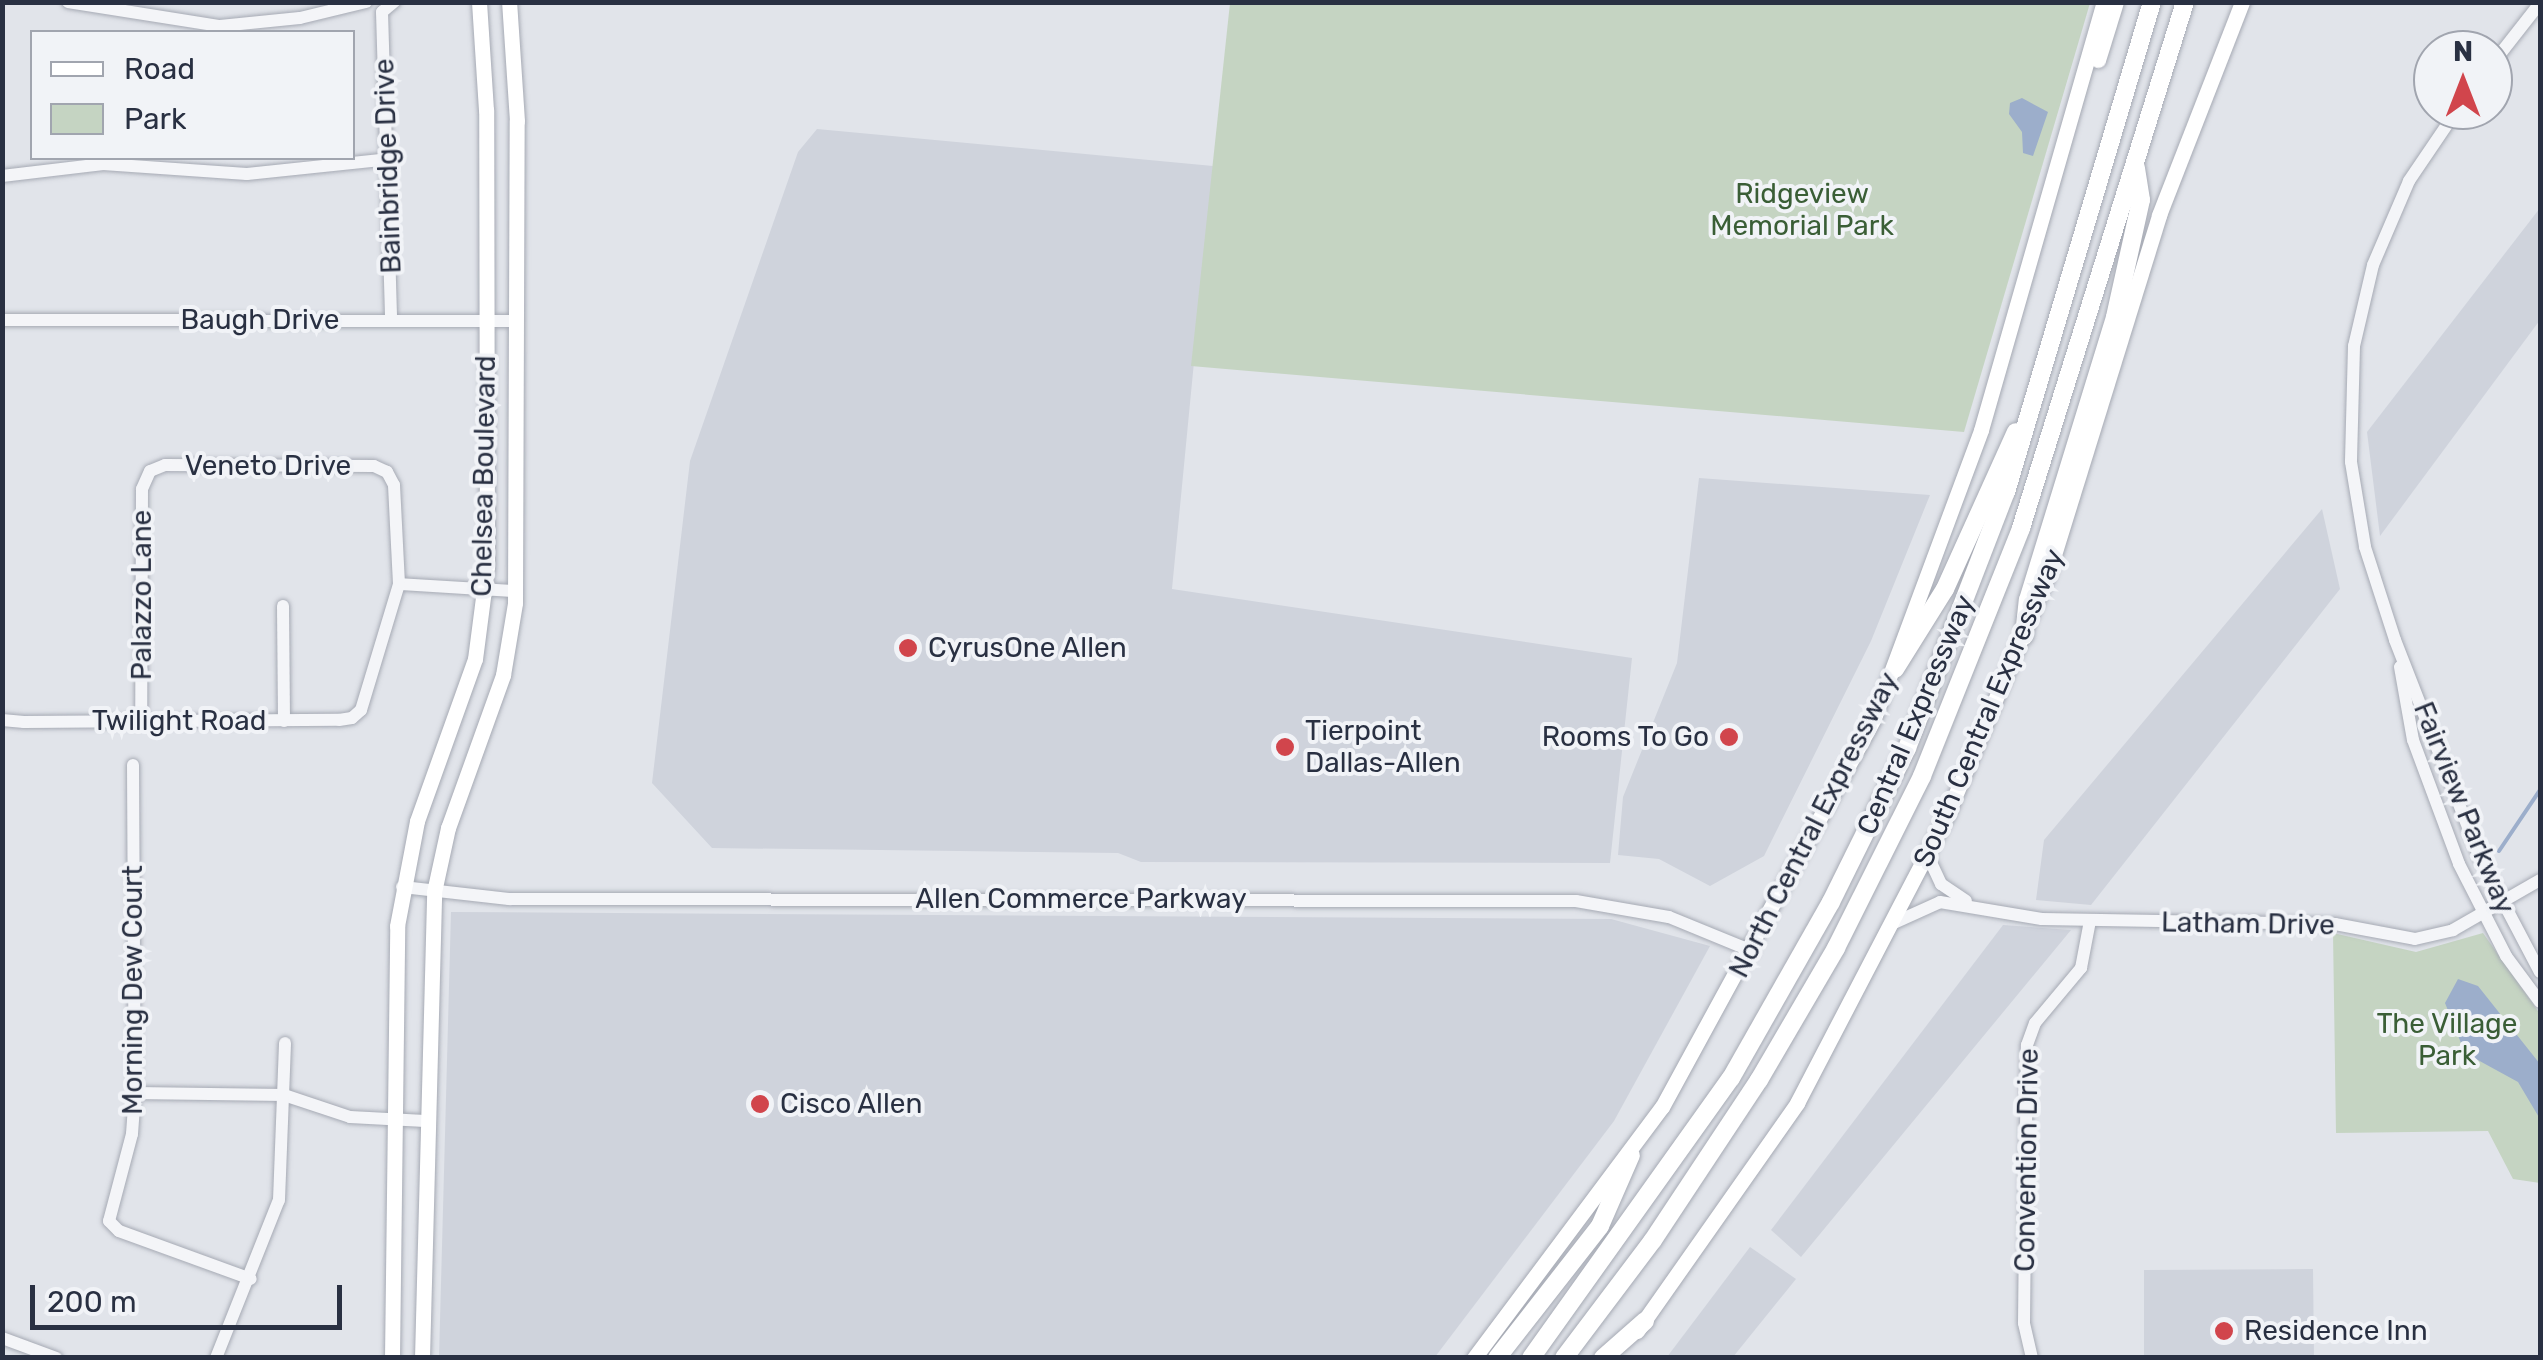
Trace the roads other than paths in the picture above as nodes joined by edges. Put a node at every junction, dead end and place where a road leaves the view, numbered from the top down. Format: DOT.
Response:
graph roads {
  1 [pos="68,2"];
  2 [pos="366,2"];
  3 [pos="394,2"];
  4 [pos="480,2"];
  5 [pos="509,2"];
  6 [pos="2104,2"];
  7 [pos="2116,2"];
  8 [pos="2152,2"];
  9 [pos="2185,2"];
  10 [pos="2232,2"];
  11 [pos="2242,2"];
  12 [pos="2540,2"];
  13 [pos="382,12"];
  14 [pos="2513,38"];
  15 [pos="2210,72"];
  16 [pos="2445,130"];
  17 [pos="2064,148"];
  18 [pos="390,159"];
  19 [pos="2136,161"];
  20 [pos="2,176"];
  21 [pos="2,320"];
  22 [pos="391,320"];
  23 [pos="486,320"];
  24 [pos="517,321"];
  25 [pos="2034,401"];
  26 [pos="150,471"];
  27 [pos="400,584"];
  28 [pos="485,590"];
  29 [pos="515,592"];
  30 [pos="283,606"];
  31 [pos="2024,636"];
  32 [pos="2395,640"];
  33 [pos="1895,669"];
  34 [pos="2,720"];
  35 [pos="284,720"];
  36 [pos="141,722"];
  37 [pos="133,765"];
  38 [pos="1928,856"];
  39 [pos="2540,880"];
  40 [pos="402,887"];
  41 [pos="434,892"];
  42 [pos="2502,907"];
  43 [pos="2006,914"];
  44 [pos="2484,915"];
  45 [pos="2090,921"];
  46 [pos="1896,922"];
  47 [pos="1752,950"];
  48 [pos="2540,972"];
  49 [pos="2540,1002"];
  50 [pos="285,1044"];
  51 [pos="135,1093"];
  52 [pos="279,1095"];
  53 [pos="394,1121"];
  54 [pos="424,1121"];
  55 [pos="1631,1155"];
  56 [pos="251,1280"];
  57 [pos="1645,1320"];
  58 [pos="2,1338"];
  59 [pos="56,1358"];
  60 [pos="216,1358"];
  61 [pos="392,1358"];
  62 [pos="422,1358"];
  63 [pos="1474,1358"];
  64 [pos="1497,1358"];
  65 [pos="1531,1358"];
  66 [pos="1564,1358"];
  67 [pos="1603,1358"];
  68 [pos="1617,1358"];
  69 [pos="2032,1358"];
  1 -- 2 [label="street"];
  2 -- 13 [label="street"];
  3 -- 13 [label="street"];
  4 -- 23 [label="main road, Chelsea Boulevard"];
  5 -- 24 [label="main road, Chelsea Boulevard"];
  6 -- 17 [label="main road, North Central Expressway"];
  7 -- 17 [label="main road"];
  8 -- 25 [label="highway, Central Expressway"];
  9 -- 19 [label="highway, Central Expressway"];
  10 -- 15 [label="main road"];
  11 -- 15 [label="main road, South Central Expressway"];
  12 -- 14 [label="street"];
  13 -- 18 [label="street, Bainbridge Drive"];
  15 -- 31 [label="main road, South Central Expressway"];
  16 -- 32 [label="street, Fairview Parkway"];
  17 -- 33 [label="main road, North Central Expressway"];
  18 -- 20 [label="street"];
  18 -- 22 [label="street, Bainbridge Drive"];
  19 -- 31 [label="highway"];
  19 -- 66 [label="highway, Central Expressway"];
  21 -- 22 [label="street, Baugh Drive"];
  22 -- 23 [label="street, Baugh Drive"];
  23 -- 24 [label="street, Baugh Drive"];
  23 -- 28 [label="main road, Chelsea Boulevard"];
  24 -- 29 [label="main road, Chelsea Boulevard"];
  25 -- 33 [label="highway"];
  25 -- 65 [label="highway, Central Expressway"];
  26 -- 27 [label="street, Veneto Drive"];
  26 -- 36 [label="street, Palazzo Lane"];
  27 -- 28 [label="street"];
  27 -- 35 [label="street, Twilight Road"];
  28 -- 29 [label="street"];
  28 -- 40 [label="main road, Chelsea Boulevard"];
  29 -- 41 [label="main road, Chelsea Boulevard"];
  30 -- 35 [label="street"];
  31 -- 38 [label="main road, South Central Expressway"];
  32 -- 42 [label="street, Fairview Parkway"];
  32 -- 44 [label="street, Fairview Parkway"];
  33 -- 47 [label="main road, North Central Expressway"];
  34 -- 36 [label="street, Twilight Road"];
  35 -- 36 [label="street, Twilight Road"];
  37 -- 51 [label="street, Morning Dew Court"];
  38 -- 43 [label="street, Latham Drive"];
  38 -- 46 [label="main road, South Central Expressway"];
  39 -- 42 [label="street"];
  40 -- 41 [label="street, Allen Commerce Parkway"];
  40 -- 53 [label="main road, Chelsea Boulevard"];
  41 -- 47 [label="street, Allen Commerce Parkway"];
  41 -- 54 [label="main road, Chelsea Boulevard"];
  42 -- 44 [label="street, Latham Drive"];
  42 -- 48 [label="street, Fairview Parkway"];
  43 -- 45 [label="street, Latham Drive"];
  43 -- 46 [label="street, Latham Drive"];
  44 -- 45 [label="street, Latham Drive"];
  44 -- 49 [label="street, Fairview Parkway"];
  45 -- 69 [label="street, Convention Drive"];
  46 -- 57 [label="main road, South Central Expressway"];
  47 -- 55 [label="main road, North Central Expressway"];
  50 -- 52 [label="street"];
  51 -- 52 [label="street"];
  51 -- 56 [label="street, Morning Dew Court"];
  52 -- 53 [label="street"];
  52 -- 56 [label="street"];
  53 -- 54 [label="street"];
  53 -- 61 [label="main road, Chelsea Boulevard"];
  54 -- 62 [label="main road, Chelsea Boulevard"];
  55 -- 63 [label="main road, North Central Expressway"];
  55 -- 64 [label="highway"];
  56 -- 60 [label="street"];
  57 -- 67 [label="highway"];
  57 -- 68 [label="main road, South Central Expressway"];
  58 -- 59 [label="street"];
}
